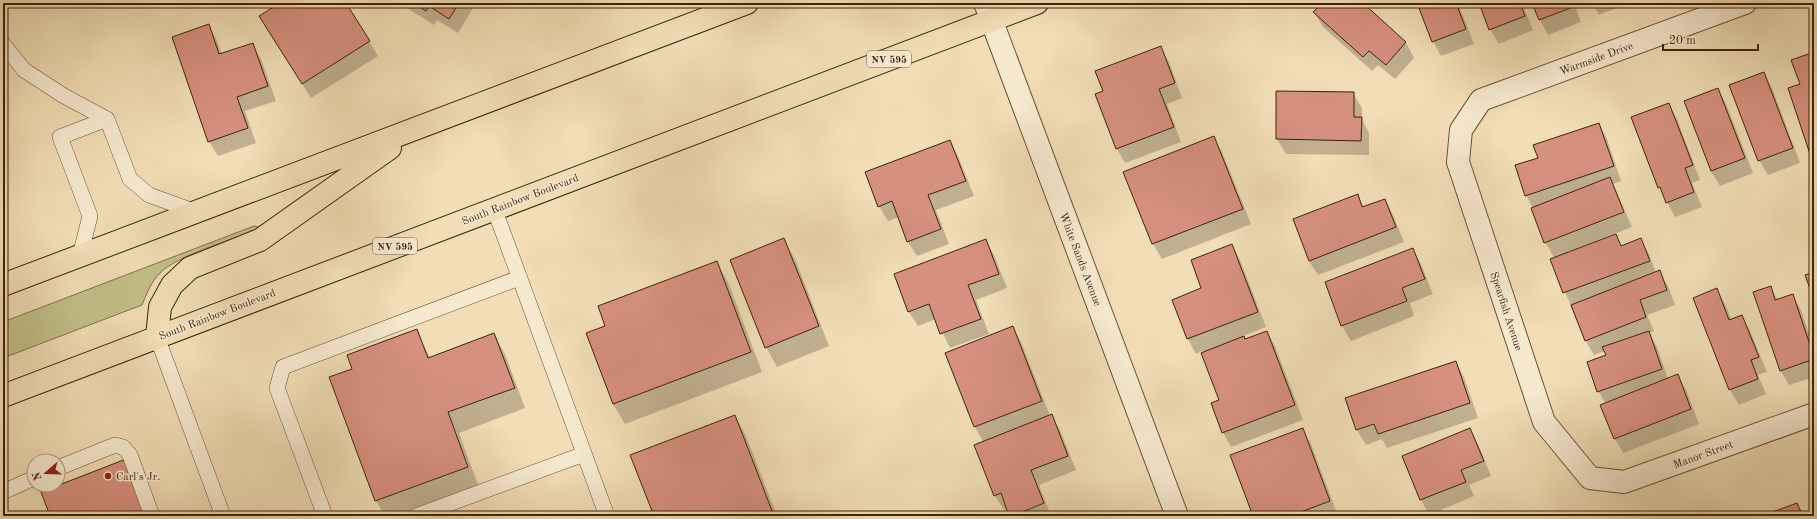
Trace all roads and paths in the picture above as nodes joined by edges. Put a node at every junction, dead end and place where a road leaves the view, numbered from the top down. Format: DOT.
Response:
graph roads {
  1 [pos="748,3"];
  2 [pos="1037,3"];
  3 [pos="1745,3"];
  4 [pos="989,12"];
  5 [pos="3,44"];
  6 [pos="107,118"];
  7 [pos="415,130"];
  8 [pos="1461,130"];
  9 [pos="494,208"];
  10 [pos="196,212"];
  11 [pos="80,256"];
  12 [pos="519,278"];
  13 [pos="3,285"];
  14 [pos="157,337"];
  15 [pos="3,396"];
  16 [pos="1814,414"];
  17 [pos="584,454"];
  18 [pos="66,465"];
  19 [pos="1590,478"];
  20 [pos="26,482"];
  21 [pos="3,492"];
  22 [pos="152,516"];
  23 [pos="223,516"];
  24 [pos="325,516"];
  25 [pos="416,516"];
  26 [pos="607,516"];
  27 [pos="1177,516"];
  1 -- 7 [label="main road"];
  2 -- 4 [label="main road, South Rainbow Boulevard / NV 595"];
  3 -- 8 [label="street, Warmside Drive"];
  4 -- 9 [label="main road, South Rainbow Boulevard / NV 595"];
  4 -- 27 [label="street, White Sands Avenue"];
  5 -- 6 [label="lane"];
  6 -- 10 [label="lane"];
  6 -- 11 [label="lane"];
  7 -- 10 [label="main road"];
  7 -- 14 [label="main road"];
  8 -- 19 [label="street, Spearfish Avenue"];
  9 -- 12 [label="lane"];
  9 -- 14 [label="main road, South Rainbow Boulevard / NV 595"];
  10 -- 11 [label="main road"];
  11 -- 13 [label="main road"];
  12 -- 17 [label="lane"];
  12 -- 24 [label="lane"];
  14 -- 15 [label="main road, South Rainbow Boulevard / NV 595"];
  14 -- 23 [label="lane"];
  16 -- 19 [label="street, Manor Street"];
  17 -- 25 [label="lane"];
  17 -- 26 [label="lane"];
  18 -- 22 [label="lane"];
  20 -- 21 [label="lane"];
}
